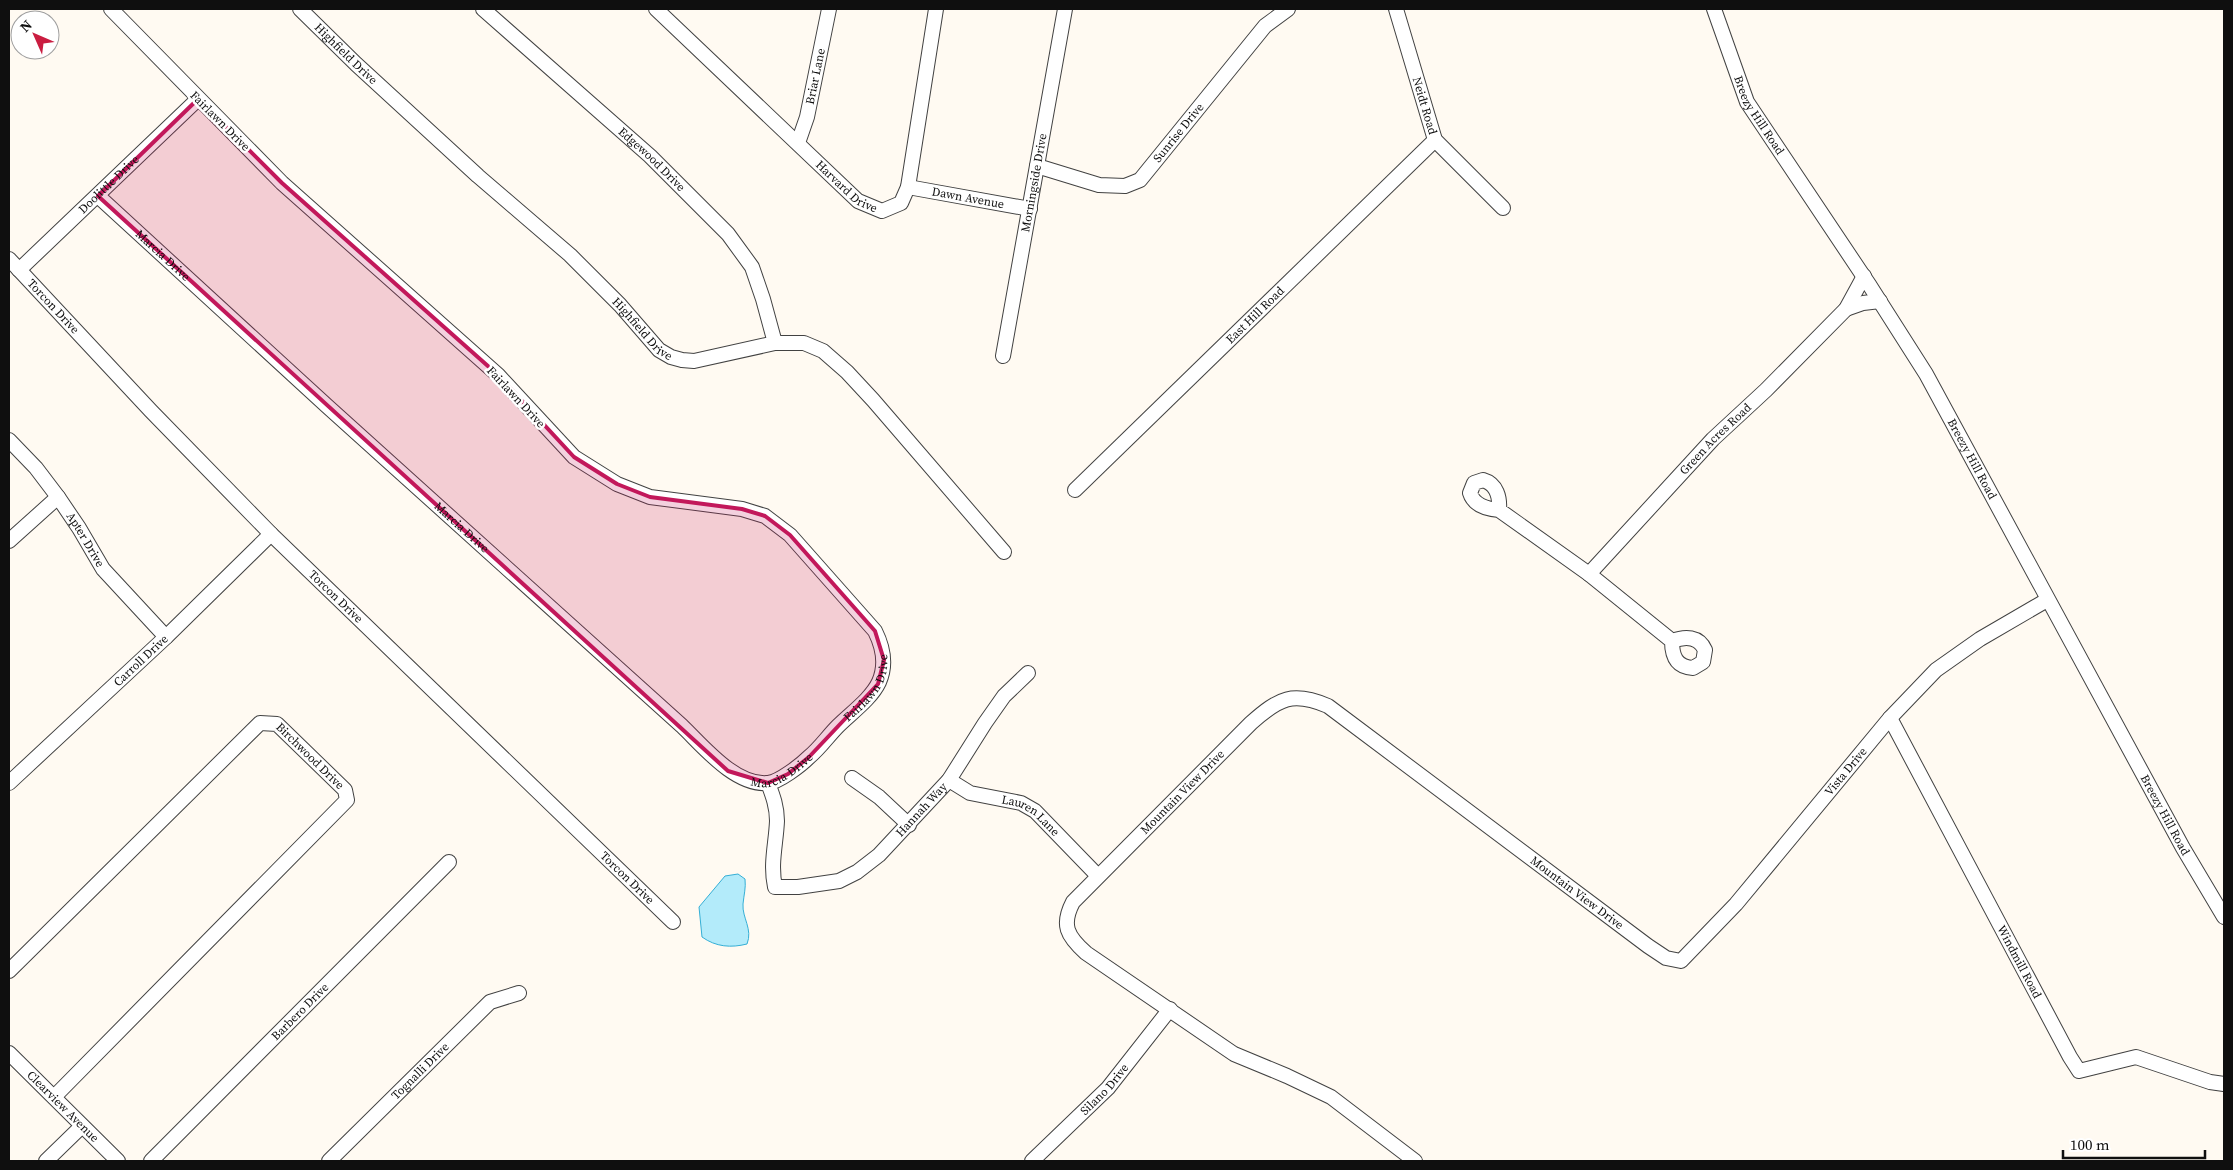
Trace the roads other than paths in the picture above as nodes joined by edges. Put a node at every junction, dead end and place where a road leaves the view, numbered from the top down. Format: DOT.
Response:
graph roads {
  1 [pos="111,9"];
  2 [pos="300,9"];
  3 [pos="483,9"];
  4 [pos="656,9"];
  5 [pos="829,9"];
  6 [pos="936,9"];
  7 [pos="1065,9"];
  8 [pos="1288,9"];
  9 [pos="1396,9"];
  10 [pos="1714,9"];
  11 [pos="198,99"];
  12 [pos="1435,140"];
  13 [pos="798,143"];
  14 [pos="1037,166"];
  15 [pos="908,187"];
  16 [pos="98,196"];
  17 [pos="1503,208"];
  18 [pos="1030,209"];
  19 [pos="9,259"];
  20 [pos="19,270"];
  21 [pos="1864,276"];
  22 [pos="1880,301"];
  23 [pos="1846,309"];
  24 [pos="775,342"];
  25 [pos="1004,356"];
  26 [pos="9,440"];
  27 [pos="1075,490"];
  28 [pos="58,497"];
  29 [pos="1499,510"];
  30 [pos="271,534"];
  31 [pos="9,541"];
  32 [pos="1004,552"];
  33 [pos="1590,574"];
  34 [pos="2047,600"];
  35 [pos="166,637"];
  36 [pos="1672,641"];
  37 [pos="1028,673"];
  38 [pos="1890,718"];
  39 [pos="837,727"];
  40 [pos="852,778"];
  41 [pos="949,780"];
  42 [pos="9,783"];
  43 [pos="768,783"];
  44 [pos="909,825"];
  45 [pos="449,862"];
  46 [pos="1098,876"];
  47 [pos="2224,916"];
  48 [pos="673,922"];
  49 [pos="1666,958"];
  50 [pos="9,971"];
  51 [pos="519,993"];
  52 [pos="1170,1009"];
  53 [pos="9,1053"];
  54 [pos="2224,1084"];
  55 [pos="54,1097"];
  56 [pos="82,1126"];
  57 [pos="46,1161"];
  58 [pos="118,1161"];
  59 [pos="152,1161"];
  60 [pos="329,1161"];
  61 [pos="1032,1161"];
  62 [pos="1415,1161"];
  1 -- 11 [label="street, Fairlawn Drive"];
  2 -- 24 [label="street, Highfield Drive"];
  3 -- 24 [label="street, Edgewood Drive"];
  4 -- 13 [label="street, Harvard Drive"];
  5 -- 13 [label="street, Briar Lane"];
  6 -- 15 [label="street, Harvard Drive"];
  7 -- 14 [label="street, Morningside Drive"];
  8 -- 14 [label="street, Sunrise Drive"];
  9 -- 12 [label="street, Neidt Road"];
  10 -- 21 [label="street, Breezy Hill Road"];
  11 -- 16 [label="street, Doolittle Drive"];
  11 -- 39 [label="street, Fairlawn Drive"];
  12 -- 17 [label="street, Neidt Road"];
  12 -- 27 [label="street, East Hill Road"];
  13 -- 15 [label="street, Harvard Drive"];
  14 -- 18 [label="street, Morningside Drive"];
  15 -- 18 [label="street, Dawn Avenue"];
  16 -- 20 [label="street, Doolittle Drive"];
  16 -- 43 [label="street, Marcia Drive"];
  18 -- 25 [label="street, Morningside Drive"];
  19 -- 20 [label="street, Torcon Drive"];
  20 -- 30 [label="street, Torcon Drive"];
  21 -- 22 [label="street, Breezy Hill Road"];
  21 -- 23 [label="street, Green Acres Road"];
  22 -- 23 [label="street, Green Acres Road"];
  22 -- 34 [label="street, Breezy Hill Road"];
  23 -- 33 [label="street, Green Acres Road"];
  24 -- 32 [label="street, Highfield Drive"];
  26 -- 28 [label="street, Apter Drive"];
  28 -- 31 [label="street"];
  28 -- 35 [label="street, Apter Drive"];
  29 -- 33 [label="street"];
  30 -- 35 [label="street, Carroll Drive"];
  30 -- 48 [label="street, Torcon Drive"];
  33 -- 36 [label="street"];
  34 -- 38 [label="street, Vista Drive"];
  34 -- 47 [label="street, Breezy Hill Road"];
  35 -- 42 [label="street, Carroll Drive"];
  37 -- 41 [label="street, Hannah Way"];
  38 -- 49 [label="street, Vista Drive"];
  38 -- 54 [label="street, Windmill Road"];
  39 -- 43 [label="street, Marcia Drive"];
  40 -- 44 [label="street"];
  41 -- 44 [label="street, Hannah Way"];
  41 -- 46 [label="street, Lauren Lane"];
  43 -- 44 [label="street, Hannah Way"];
  45 -- 59 [label="street, Barbero Drive"];
  46 -- 49 [label="street, Mountain View Drive"];
  46 -- 52 [label="street, Mountain View Drive"];
  50 -- 55 [label="street, Birchwood Drive"];
  51 -- 60 [label="street, Tognalli Drive"];
  52 -- 61 [label="street, Silano Drive"];
  52 -- 62 [label="street, Mountain View Drive"];
  53 -- 55 [label="street, Clearview Avenue"];
  55 -- 56 [label="street, Clearview Avenue"];
  56 -- 57 [label="street"];
  56 -- 58 [label="street, Clearview Avenue"];
}
